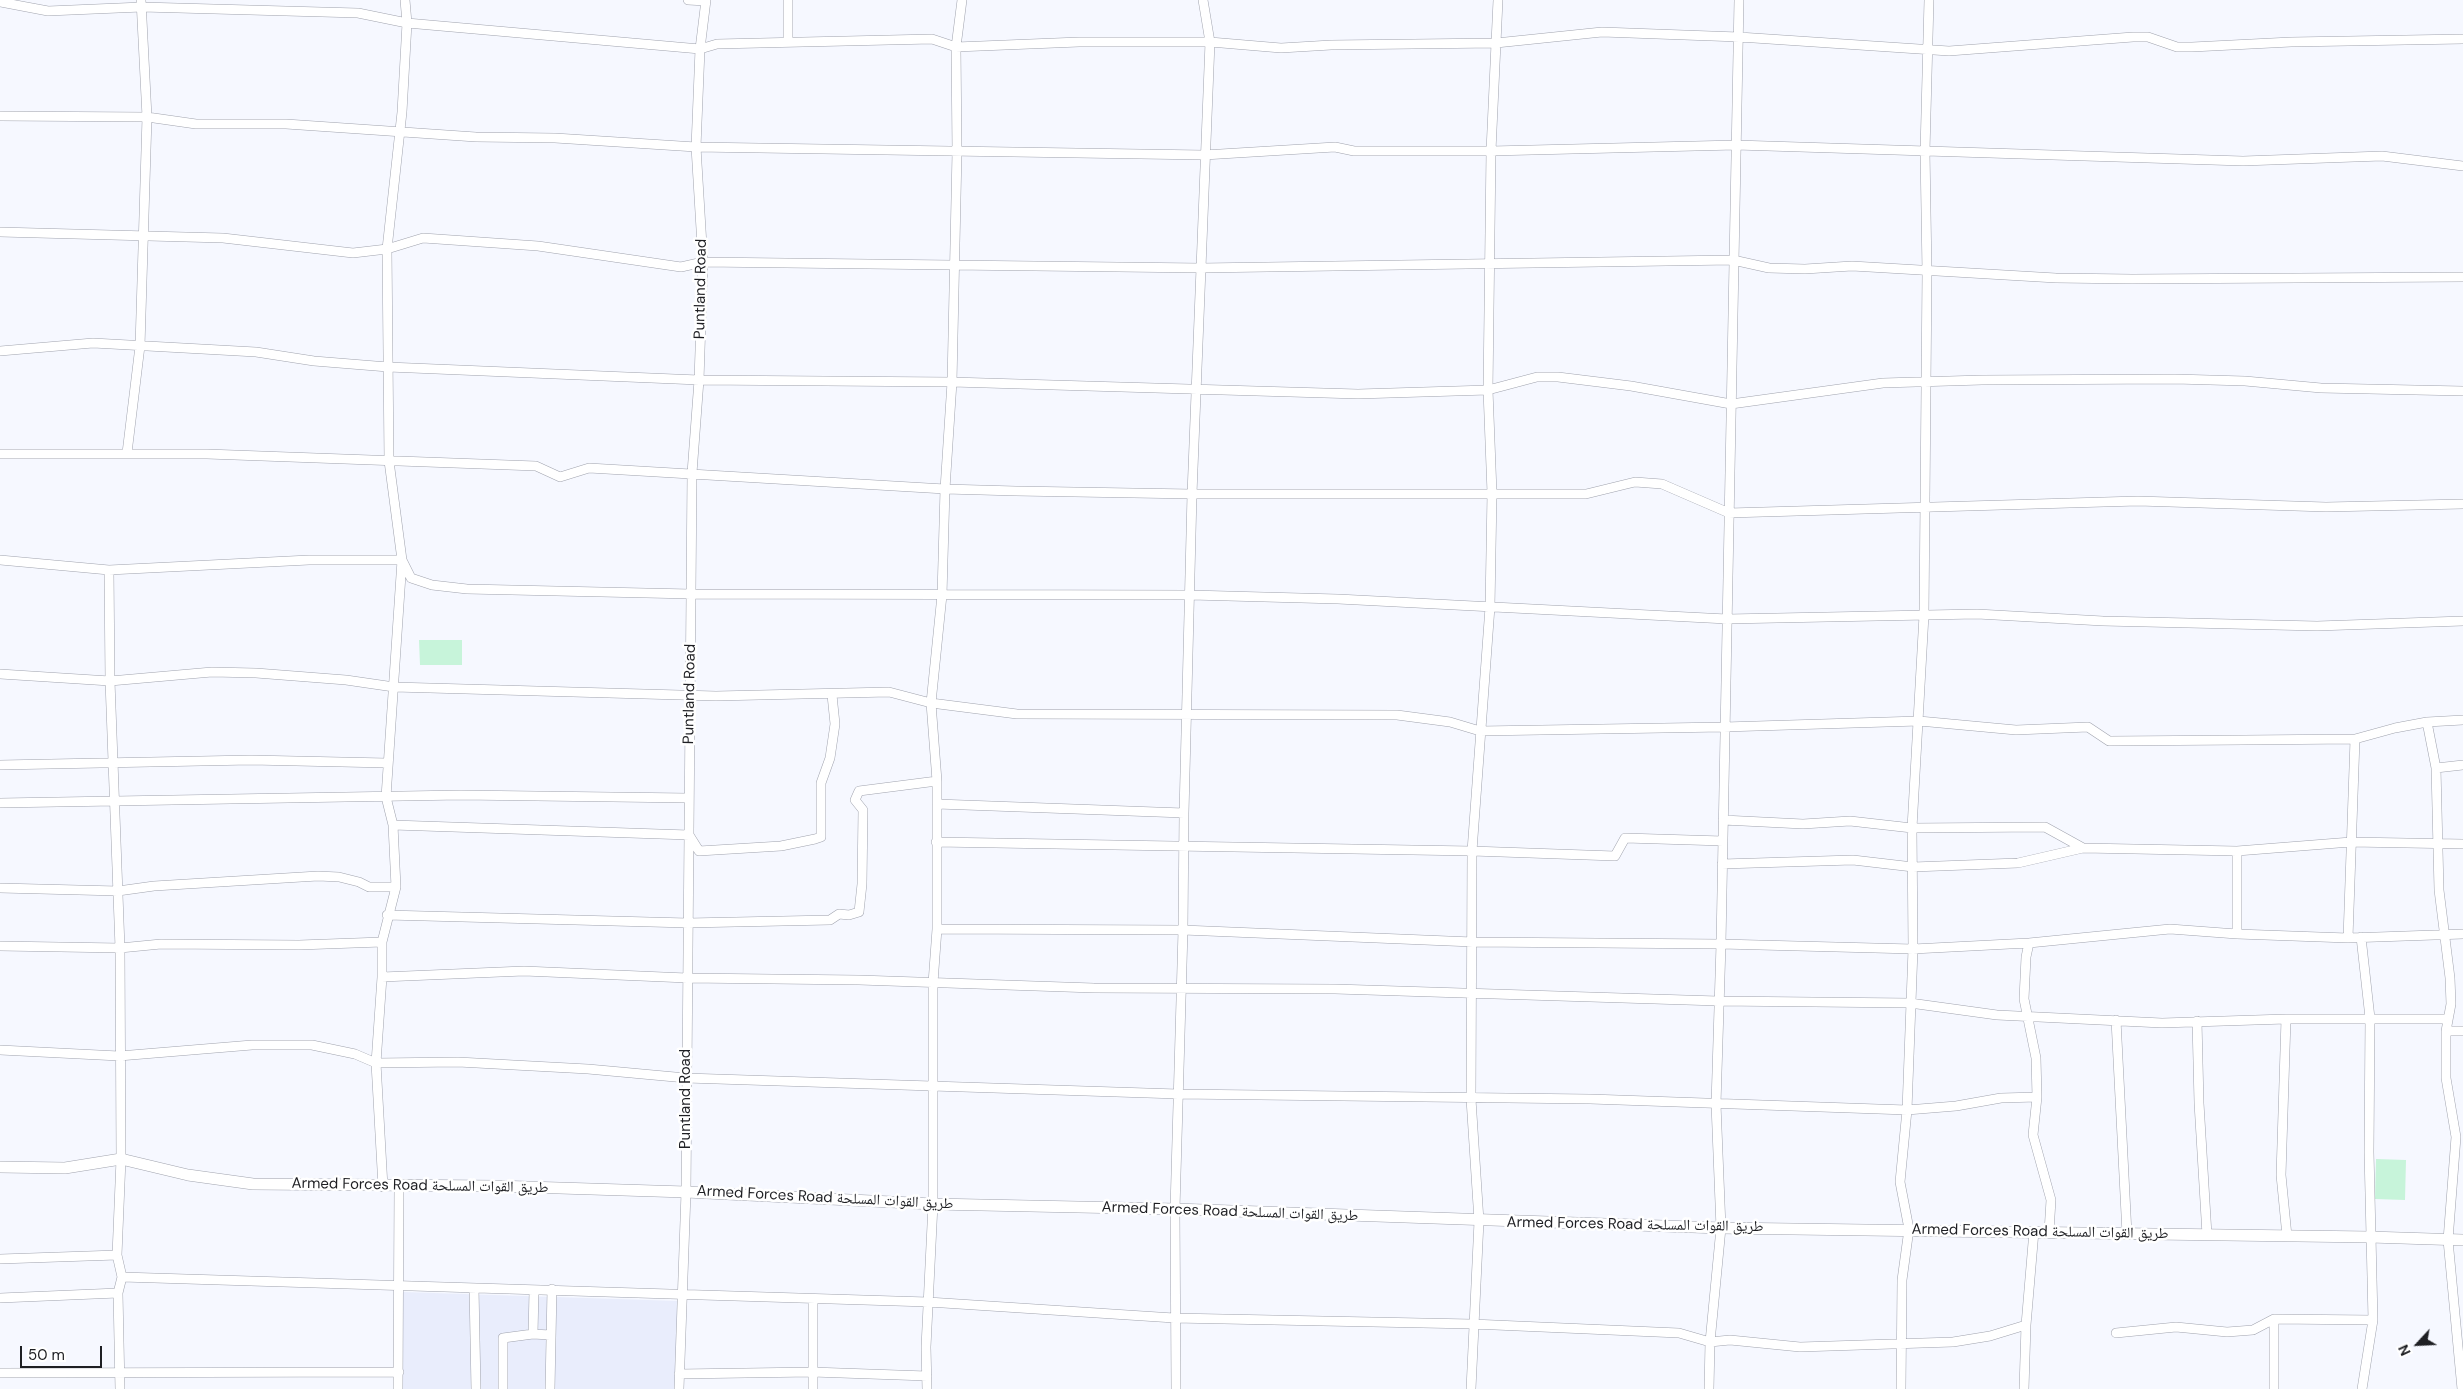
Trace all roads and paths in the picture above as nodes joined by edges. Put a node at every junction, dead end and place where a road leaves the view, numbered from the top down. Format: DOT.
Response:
graph roads {
  1 [pos="405,0"];
  2 [pos="688,0"];
  3 [pos="788,0"];
  4 [pos="962,0"];
  5 [pos="1203,0"];
  6 [pos="1498,0"];
  7 [pos="1739,0"];
  8 [pos="1929,0"];
  9 [pos="706,1"];
  10 [pos="0,2"];
  11 [pos="141,3"];
  12 [pos="407,23"];
  13 [pos="1738,37"];
  14 [pos="2463,39"];
  15 [pos="788,42"];
  16 [pos="1210,42"];
  17 [pos="1496,43"];
  18 [pos="956,48"];
  19 [pos="700,49"];
  20 [pos="1927,50"];
  21 [pos="0,116"];
  22 [pos="147,117"];
  23 [pos="400,132"];
  24 [pos="1736,145"];
  25 [pos="696,147"];
  26 [pos="1491,151"];
  27 [pos="1925,151"];
  28 [pos="957,152"];
  29 [pos="1204,155"];
  30 [pos="2463,166"];
  31 [pos="0,232"];
  32 [pos="143,237"];
  33 [pos="387,249"];
  34 [pos="1733,260"];
  35 [pos="703,262"];
  36 [pos="1491,263"];
  37 [pos="954,264"];
  38 [pos="1201,268"];
  39 [pos="1927,272"];
  40 [pos="2463,277"];
  41 [pos="140,346"];
  42 [pos="0,351"];
  43 [pos="388,366"];
  44 [pos="699,380"];
  45 [pos="952,382"];
  46 [pos="1926,382"];
  47 [pos="1196,389"];
  48 [pos="1488,390"];
  49 [pos="2463,391"];
  50 [pos="1731,404"];
  51 [pos="127,453"];
  52 [pos="0,454"];
  53 [pos="389,461"];
  54 [pos="692,473"];
  55 [pos="945,489"];
  56 [pos="1492,492"];
  57 [pos="1192,494"];
  58 [pos="2463,504"];
  59 [pos="1924,506"];
  60 [pos="1729,513"];
  61 [pos="0,560"];
  62 [pos="402,560"];
  63 [pos="109,570"];
  64 [pos="691,594"];
  65 [pos="942,595"];
  66 [pos="1190,595"];
  67 [pos="1490,607"];
  68 [pos="1924,616"];
  69 [pos="1726,619"];
  70 [pos="2463,621"];
  71 [pos="0,674"];
  72 [pos="110,681"];
  73 [pos="394,687"];
  74 [pos="832,695"];
  75 [pos="690,696"];
  76 [pos="930,703"];
  77 [pos="1187,713"];
  78 [pos="2463,720"];
  79 [pos="1919,721"];
  80 [pos="2427,722"];
  81 [pos="1724,727"];
  82 [pos="1480,731"];
  83 [pos="2355,739"];
  84 [pos="387,762"];
  85 [pos="114,764"];
  86 [pos="0,765"];
  87 [pos="2463,765"];
  88 [pos="2436,768"];
  89 [pos="937,781"];
  90 [pos="386,797"];
  91 [pos="688,798"];
  92 [pos="116,801"];
  93 [pos="0,803"];
  94 [pos="937,804"];
  95 [pos="1184,813"];
  96 [pos="1723,820"];
  97 [pos="394,826"];
  98 [pos="1912,828"];
  99 [pos="689,836"];
  100 [pos="1723,841"];
  101 [pos="936,842"];
  102 [pos="2352,842"];
  103 [pos="2438,844"];
  104 [pos="2463,844"];
  105 [pos="1184,847"];
  106 [pos="2083,848"];
  107 [pos="1472,851"];
  108 [pos="2237,851"];
  109 [pos="1722,864"];
  110 [pos="1913,867"];
  111 [pos="396,887"];
  112 [pos="0,888"];
  113 [pos="118,891"];
  114 [pos="388,915"];
  115 [pos="688,923"];
  116 [pos="937,930"];
  117 [pos="1183,930"];
  118 [pos="2237,934"];
  119 [pos="2463,934"];
  120 [pos="2445,935"];
  121 [pos="2361,937"];
  122 [pos="2348,938"];
  123 [pos="382,942"];
  124 [pos="1473,942"];
  125 [pos="2029,942"];
  126 [pos="1721,944"];
  127 [pos="0,946"];
  128 [pos="120,948"];
  129 [pos="1913,949"];
  130 [pos="382,977"];
  131 [pos="687,978"];
  132 [pos="933,983"];
  133 [pos="1180,990"];
  134 [pos="1470,993"];
  135 [pos="1718,1001"];
  136 [pos="1910,1003"];
  137 [pos="2028,1016"];
  138 [pos="2370,1018"];
  139 [pos="2286,1019"];
  140 [pos="2448,1019"];
  141 [pos="2116,1020"];
  142 [pos="2197,1021"];
  143 [pos="2446,1031"];
  144 [pos="2463,1031"];
  145 [pos="0,1050"];
  146 [pos="119,1056"];
  147 [pos="376,1063"];
  148 [pos="686,1078"];
  149 [pos="931,1085"];
  150 [pos="1178,1094"];
  151 [pos="2038,1097"];
  152 [pos="1470,1099"];
  153 [pos="1716,1104"];
  154 [pos="1907,1110"];
  155 [pos="121,1159"];
  156 [pos="0,1167"];
  157 [pos="383,1187"];
  158 [pos="399,1187"];
  159 [pos="686,1192"];
  160 [pos="933,1204"];
  161 [pos="1175,1209"];
  162 [pos="1479,1221"];
  163 [pos="1721,1228"];
  164 [pos="1909,1229"];
  165 [pos="2034,1231"];
  166 [pos="2049,1232"];
  167 [pos="2127,1234"];
  168 [pos="2207,1234"];
  169 [pos="2287,1236"];
  170 [pos="2370,1237"];
  171 [pos="2448,1240"];
  172 [pos="2463,1240"];
  173 [pos="117,1256"];
  174 [pos="0,1259"];
  175 [pos="122,1277"];
  176 [pos="398,1286"];
  177 [pos="474,1288"];
  178 [pos="552,1289"];
  179 [pos="534,1290"];
  180 [pos="118,1293"];
  181 [pos="683,1294"];
  182 [pos="0,1298"];
  183 [pos="813,1299"];
  184 [pos="928,1302"];
  185 [pos="1174,1318"];
  186 [pos="2274,1319"];
  187 [pos="2373,1320"];
  188 [pos="1472,1324"];
  189 [pos="2026,1325"];
  190 [pos="2116,1333"];
  191 [pos="533,1334"];
  192 [pos="550,1335"];
  193 [pos="1710,1342"];
  194 [pos="1901,1345"];
  195 [pos="119,1372"];
  196 [pos="399,1372"];
  197 [pos="812,1372"];
  198 [pos="0,1373"];
  199 [pos="679,1374"];
  200 [pos="927,1376"];
  201 [pos="120,1389"];
  202 [pos="398,1389"];
  203 [pos="476,1389"];
  204 [pos="502,1389"];
  205 [pos="550,1389"];
  206 [pos="679,1389"];
  207 [pos="813,1389"];
  208 [pos="927,1389"];
  209 [pos="1176,1389"];
  210 [pos="1471,1389"];
  211 [pos="1709,1389"];
  212 [pos="1901,1389"];
  213 [pos="2024,1389"];
  214 [pos="2274,1389"];
  215 [pos="2362,1389"];
  216 [pos="2462,1389"];
  1 -- 12 [label="street"];
  2 -- 9 [label="street"];
  3 -- 15 [label="street"];
  4 -- 18 [label="street"];
  5 -- 16 [label="street"];
  6 -- 17 [label="street"];
  7 -- 13 [label="street"];
  8 -- 20 [label="street"];
  9 -- 19 [label="street, Puntland Road"];
  10 -- 11 [label="street"];
  11 -- 12 [label="street"];
  11 -- 22 [label="street"];
  12 -- 19 [label="street"];
  12 -- 23 [label="street"];
  13 -- 17 [label="street"];
  13 -- 20 [label="street"];
  13 -- 24 [label="street"];
  14 -- 20 [label="street"];
  15 -- 18 [label="street"];
  15 -- 19 [label="street"];
  16 -- 17 [label="street"];
  16 -- 18 [label="street"];
  16 -- 29 [label="street"];
  17 -- 26 [label="street"];
  18 -- 28 [label="street"];
  19 -- 25 [label="street, Puntland Road"];
  20 -- 27 [label="street"];
  21 -- 22 [label="street"];
  22 -- 23 [label="street"];
  22 -- 32 [label="street"];
  23 -- 25 [label="street"];
  23 -- 33 [label="street"];
  24 -- 26 [label="street"];
  24 -- 27 [label="street"];
  24 -- 34 [label="street"];
  25 -- 28 [label="street"];
  25 -- 35 [label="street, Puntland Road"];
  26 -- 29 [label="street"];
  26 -- 36 [label="street"];
  27 -- 30 [label="street"];
  27 -- 39 [label="street"];
  28 -- 29 [label="street"];
  28 -- 37 [label="street"];
  29 -- 38 [label="street"];
  31 -- 32 [label="street"];
  32 -- 33 [label="street"];
  32 -- 41 [label="street"];
  33 -- 35 [label="street"];
  33 -- 43 [label="street"];
  34 -- 36 [label="street"];
  34 -- 39 [label="street"];
  34 -- 50 [label="street"];
  35 -- 37 [label="street"];
  35 -- 44 [label="street, Puntland Road"];
  36 -- 38 [label="street"];
  36 -- 48 [label="street"];
  37 -- 38 [label="street"];
  37 -- 45 [label="street"];
  38 -- 47 [label="street"];
  39 -- 40 [label="street"];
  39 -- 46 [label="street"];
  41 -- 42 [label="street"];
  41 -- 43 [label="street"];
  41 -- 51 [label="street"];
  43 -- 44 [label="street"];
  43 -- 53 [label="street"];
  44 -- 45 [label="street"];
  44 -- 54 [label="street, Puntland Road"];
  45 -- 47 [label="street"];
  45 -- 55 [label="street"];
  46 -- 49 [label="street"];
  46 -- 50 [label="street"];
  46 -- 59 [label="street"];
  47 -- 48 [label="street"];
  47 -- 57 [label="street"];
  48 -- 50 [label="street"];
  48 -- 56 [label="street"];
  50 -- 60 [label="street"];
  51 -- 52 [label="street"];
  51 -- 53 [label="street"];
  53 -- 54 [label="street"];
  53 -- 62 [label="street"];
  54 -- 55 [label="street"];
  54 -- 64 [label="street, Puntland Road"];
  55 -- 57 [label="street"];
  55 -- 65 [label="street"];
  56 -- 57 [label="street"];
  56 -- 60 [label="street"];
  56 -- 67 [label="street"];
  57 -- 66 [label="street"];
  58 -- 59 [label="street"];
  59 -- 60 [label="street"];
  59 -- 68 [label="street"];
  60 -- 69 [label="street"];
  61 -- 63 [label="street"];
  62 -- 63 [label="street"];
  62 -- 64 [label="street"];
  62 -- 73 [label="street"];
  63 -- 72 [label="street"];
  64 -- 65 [label="street"];
  64 -- 75 [label="street, Puntland Road"];
  65 -- 66 [label="street"];
  65 -- 76 [label="street"];
  66 -- 67 [label="street"];
  66 -- 77 [label="street"];
  67 -- 69 [label="street"];
  67 -- 82 [label="street"];
  68 -- 69 [label="street"];
  68 -- 70 [label="street"];
  68 -- 79 [label="street"];
  69 -- 81 [label="street"];
  71 -- 72 [label="street"];
  72 -- 73 [label="street"];
  72 -- 85 [label="street"];
  73 -- 75 [label="street"];
  73 -- 84 [label="street"];
  74 -- 75 [label="street"];
  74 -- 76 [label="street"];
  74 -- 99 [label="street"];
  75 -- 91 [label="street, Puntland Road"];
  76 -- 77 [label="street"];
  76 -- 89 [label="street"];
  77 -- 82 [label="street"];
  77 -- 95 [label="street"];
  78 -- 80 [label="street"];
  79 -- 81 [label="street"];
  79 -- 83 [label="street"];
  79 -- 98 [label="street"];
  80 -- 83 [label="street"];
  80 -- 88 [label="street"];
  81 -- 82 [label="street"];
  81 -- 96 [label="street"];
  82 -- 107 [label="street"];
  83 -- 102 [label="street"];
  84 -- 85 [label="street"];
  84 -- 90 [label="street"];
  85 -- 86 [label="street"];
  85 -- 92 [label="street"];
  87 -- 88 [label="street"];
  88 -- 103 [label="street"];
  89 -- 94 [label="street"];
  89 -- 115 [label="street"];
  90 -- 91 [label="street"];
  90 -- 92 [label="street"];
  90 -- 97 [label="street"];
  91 -- 99 [label="street, Puntland Road"];
  92 -- 93 [label="street"];
  92 -- 113 [label="street"];
  94 -- 95 [label="street"];
  94 -- 101 [label="street"];
  95 -- 105 [label="street"];
  96 -- 98 [label="street"];
  96 -- 100 [label="street"];
  97 -- 99 [label="street"];
  97 -- 111 [label="street"];
  98 -- 106 [label="street"];
  98 -- 110 [label="street"];
  99 -- 115 [label="street, Puntland Road"];
  100 -- 107 [label="street"];
  100 -- 109 [label="street"];
  101 -- 105 [label="street"];
  101 -- 116 [label="street"];
  102 -- 103 [label="street"];
  102 -- 108 [label="street"];
  102 -- 122 [label="street"];
  103 -- 104 [label="street"];
  103 -- 120 [label="street"];
  105 -- 107 [label="street"];
  105 -- 117 [label="street"];
  106 -- 108 [label="street"];
  106 -- 110 [label="street"];
  107 -- 124 [label="street"];
  108 -- 118 [label="street"];
  109 -- 110 [label="street"];
  109 -- 126 [label="street"];
  110 -- 129 [label="street"];
  111 -- 113 [label="street"];
  111 -- 114 [label="street"];
  112 -- 113 [label="street"];
  113 -- 128 [label="street"];
  114 -- 115 [label="street"];
  114 -- 123 [label="street"];
  115 -- 131 [label="street, Puntland Road"];
  116 -- 117 [label="street"];
  116 -- 132 [label="street"];
  117 -- 124 [label="street"];
  117 -- 133 [label="street"];
  118 -- 122 [label="street"];
  118 -- 125 [label="street"];
  119 -- 120 [label="street"];
  120 -- 121 [label="street"];
  120 -- 140 [label="street"];
  121 -- 122 [label="street"];
  121 -- 138 [label="street"];
  123 -- 128 [label="street"];
  123 -- 130 [label="street"];
  124 -- 126 [label="street"];
  124 -- 134 [label="street"];
  125 -- 129 [label="street"];
  125 -- 137 [label="street"];
  126 -- 129 [label="street"];
  126 -- 135 [label="street"];
  127 -- 128 [label="street"];
  128 -- 146 [label="street"];
  129 -- 136 [label="street"];
  130 -- 131 [label="street"];
  130 -- 147 [label="street"];
  131 -- 132 [label="street"];
  131 -- 148 [label="street, Puntland Road"];
  132 -- 133 [label="street"];
  132 -- 149 [label="street"];
  133 -- 134 [label="street"];
  133 -- 150 [label="street"];
  134 -- 135 [label="street"];
  134 -- 152 [label="street"];
  135 -- 136 [label="street"];
  135 -- 153 [label="street"];
  136 -- 137 [label="street"];
  136 -- 154 [label="street"];
  137 -- 141 [label="street"];
  137 -- 151 [label="street"];
  138 -- 139 [label="street"];
  138 -- 140 [label="street"];
  138 -- 170 [label="street"];
  139 -- 142 [label="street"];
  139 -- 169 [label="street"];
  140 -- 143 [label="street"];
  141 -- 142 [label="street"];
  141 -- 167 [label="street"];
  142 -- 168 [label="street"];
  143 -- 144 [label="street"];
  143 -- 171 [label="street"];
  145 -- 146 [label="street"];
  146 -- 147 [label="street"];
  146 -- 155 [label="street"];
  147 -- 148 [label="street"];
  147 -- 157 [label="street"];
  148 -- 149 [label="street"];
  148 -- 159 [label="street, Puntland Road"];
  149 -- 150 [label="street"];
  149 -- 160 [label="street"];
  150 -- 152 [label="street"];
  150 -- 161 [label="street"];
  151 -- 154 [label="street"];
  151 -- 166 [label="street"];
  152 -- 153 [label="street"];
  152 -- 162 [label="street"];
  153 -- 154 [label="street"];
  153 -- 163 [label="street"];
  154 -- 164 [label="street"];
  155 -- 156 [label="street, Armed Forces Road طريق القوات المسلحة"];
  155 -- 157 [label="street, Armed Forces Road طريق القوات المسلحة"];
  155 -- 173 [label="street"];
  157 -- 158 [label="street, Armed Forces Road طريق القوات المسلحة"];
  158 -- 159 [label="street, Armed Forces Road طريق القوات المسلحة"];
  158 -- 176 [label="street"];
  159 -- 160 [label="street, Armed Forces Road طريق القوات المسلحة"];
  159 -- 181 [label="street, Puntland Road"];
  160 -- 161 [label="street, Armed Forces Road طريق القوات المسلحة"];
  160 -- 184 [label="street"];
  161 -- 162 [label="street, Armed Forces Road طريق القوات المسلحة"];
  161 -- 185 [label="street"];
  162 -- 163 [label="street, Armed Forces Road طريق القوات المسلحة"];
  162 -- 188 [label="street"];
  163 -- 164 [label="street, Armed Forces Road طريق القوات المسلحة"];
  163 -- 193 [label="street"];
  164 -- 165 [label="street, Armed Forces Road طريق القوات المسلحة"];
  164 -- 194 [label="street"];
  165 -- 166 [label="street, Armed Forces Road طريق القوات المسلحة"];
  165 -- 189 [label="street"];
  166 -- 167 [label="street, Armed Forces Road طريق القوات المسلحة"];
  167 -- 168 [label="street, Armed Forces Road طريق القوات المسلحة"];
  168 -- 169 [label="street, Armed Forces Road طريق القوات المسلحة"];
  169 -- 170 [label="street, Armed Forces Road طريق القوات المسلحة"];
  170 -- 171 [label="street, Armed Forces Road طريق القوات المسلحة"];
  170 -- 187 [label="street"];
  171 -- 172 [label="street, Armed Forces Road طريق القوات المسلحة"];
  171 -- 216 [label="street"];
  173 -- 174 [label="street"];
  173 -- 175 [label="street"];
  175 -- 176 [label="street"];
  175 -- 180 [label="street"];
  176 -- 177 [label="street"];
  176 -- 196 [label="street"];
  177 -- 179 [label="street"];
  177 -- 203 [label="street"];
  178 -- 179 [label="street"];
  178 -- 181 [label="street"];
  178 -- 192 [label="street"];
  179 -- 191 [label="street"];
  180 -- 182 [label="street"];
  180 -- 195 [label="street"];
  181 -- 183 [label="street"];
  181 -- 199 [label="street, Puntland Road"];
  183 -- 184 [label="street"];
  183 -- 197 [label="street"];
  184 -- 185 [label="street"];
  184 -- 200 [label="street"];
  185 -- 188 [label="street"];
  185 -- 209 [label="street"];
  186 -- 187 [label="street"];
  186 -- 190 [label="street"];
  186 -- 214 [label="street"];
  187 -- 215 [label="street"];
  188 -- 193 [label="street"];
  188 -- 210 [label="street"];
  189 -- 194 [label="street"];
  189 -- 213 [label="street"];
  191 -- 192 [label="street"];
  191 -- 204 [label="street"];
  192 -- 205 [label="street"];
  193 -- 194 [label="street"];
  193 -- 211 [label="street"];
  194 -- 212 [label="street"];
  195 -- 196 [label="street"];
  195 -- 198 [label="street"];
  195 -- 201 [label="street"];
  196 -- 202 [label="street"];
  197 -- 199 [label="street"];
  197 -- 200 [label="street"];
  197 -- 207 [label="street"];
  199 -- 206 [label="street, Puntland Road"];
  200 -- 208 [label="street"];
}
